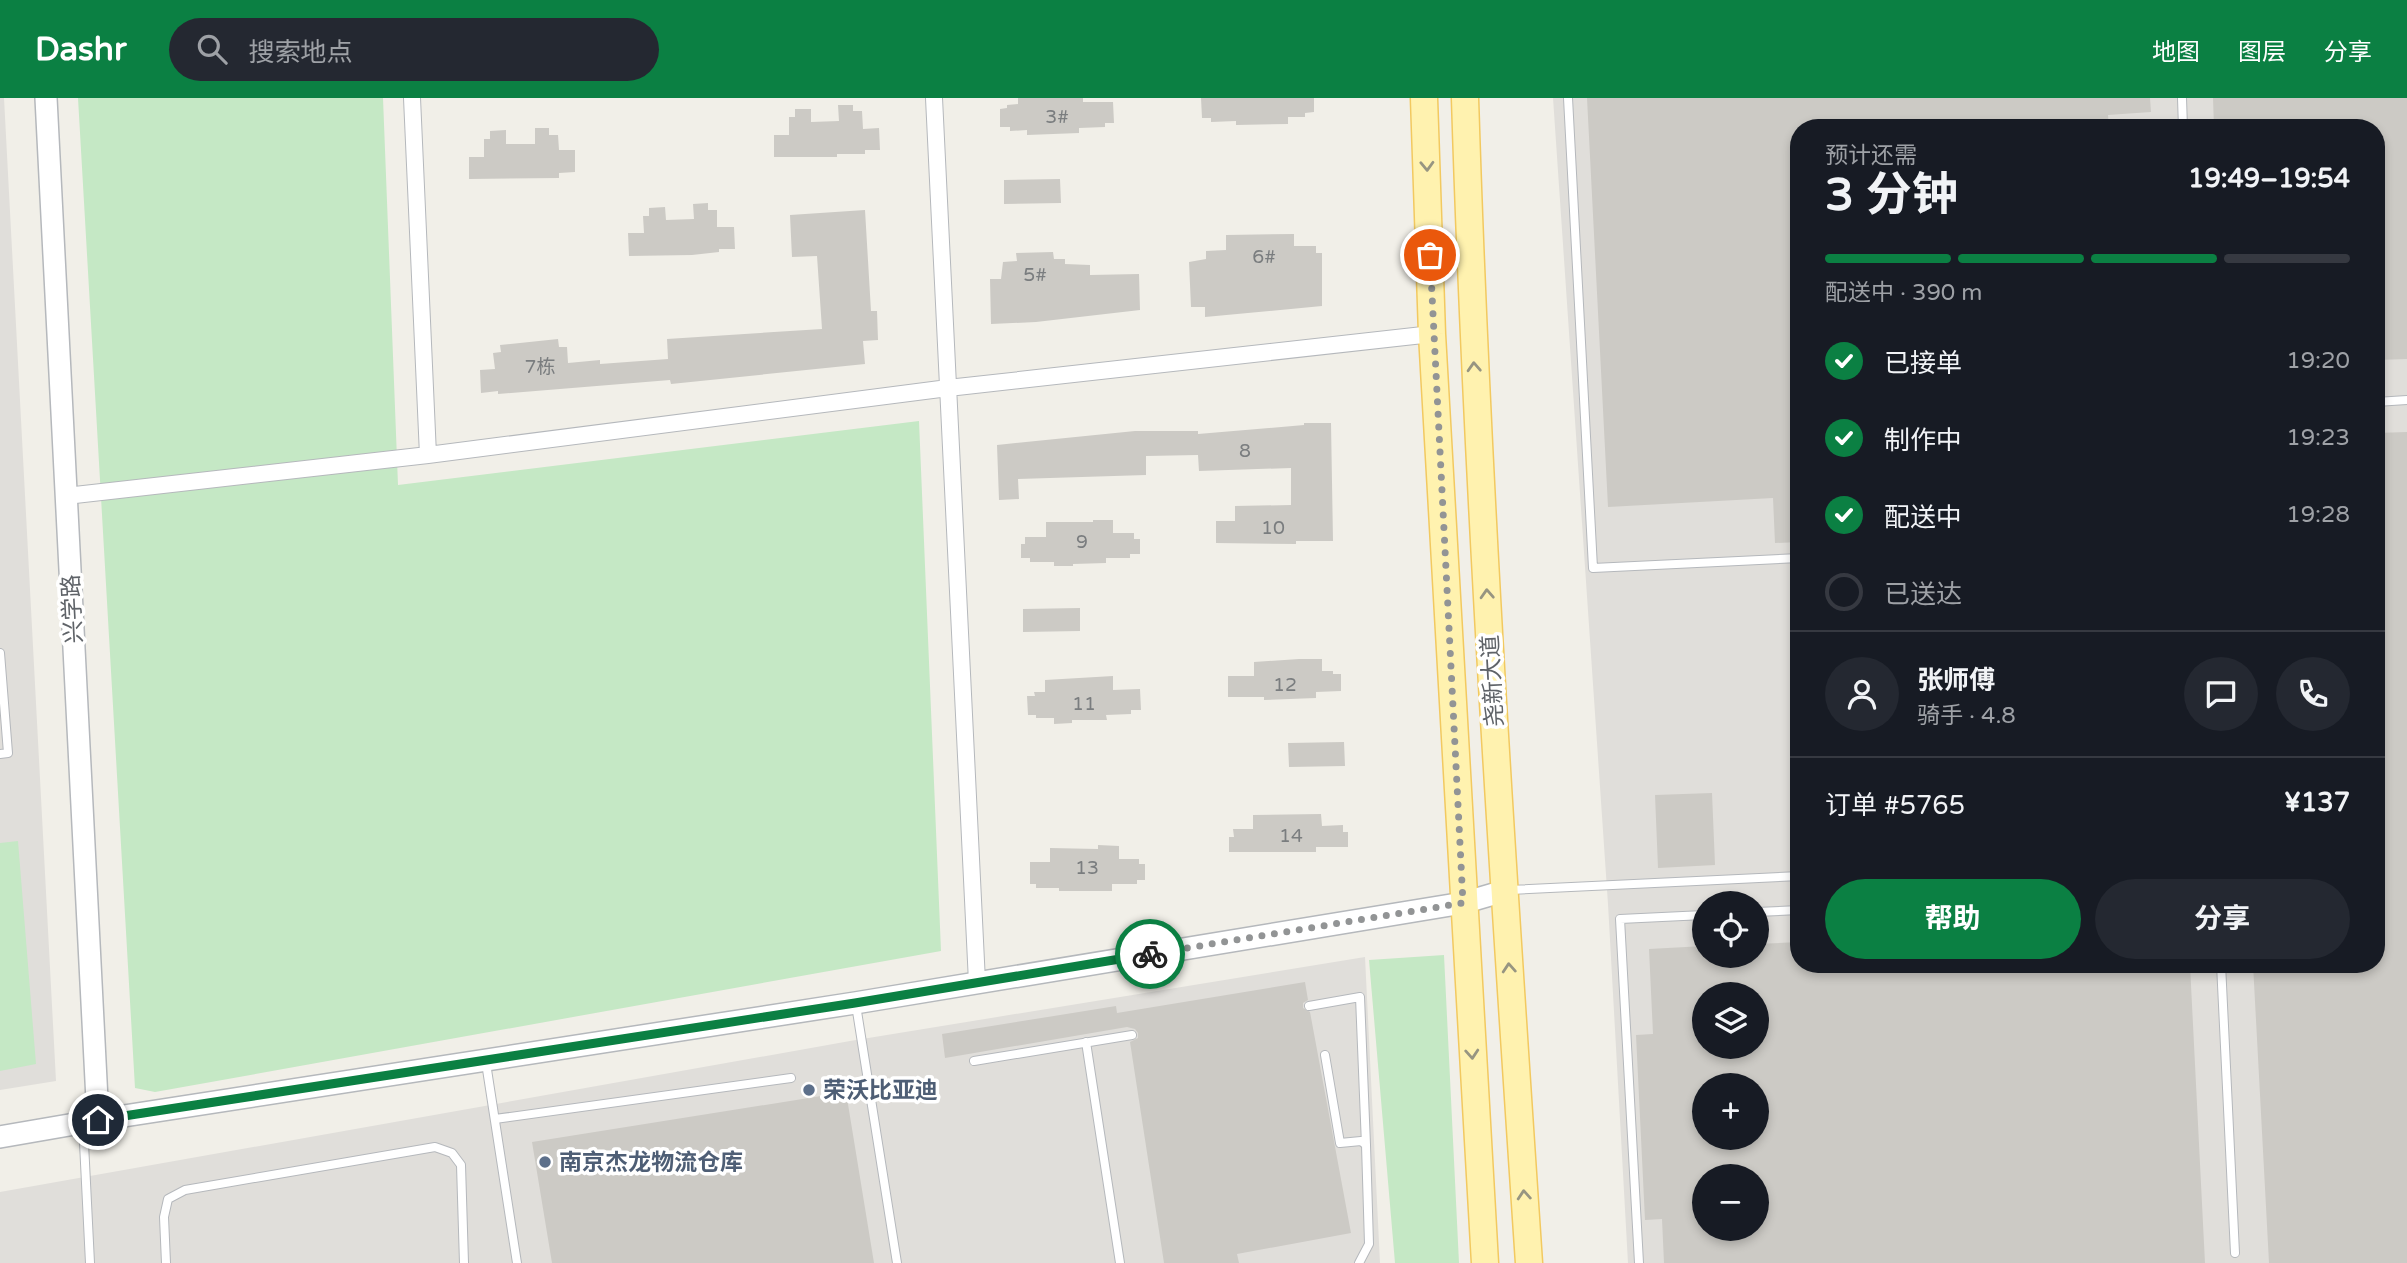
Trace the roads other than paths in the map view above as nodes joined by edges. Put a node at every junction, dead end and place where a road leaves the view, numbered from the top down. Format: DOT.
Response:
graph roads {
  1 [pos="46,98"];
  2 [pos="412,98"];
  3 [pos="934,98"];
  4 [pos="1424,98"];
  5 [pos="1465,98"];
  6 [pos="1569,98"];
  7 [pos="2182,98"];
  8 [pos="2183,119"];
  9 [pos="1432,334"];
  10 [pos="948,388"];
  11 [pos="2407,400"];
  12 [pos="2385,401"];
  13 [pos="428,455"];
  14 [pos="66,496"];
  15 [pos="1790,558"];
  16 [pos="0,653"];
  17 [pos="0,754"];
  18 [pos="1790,876"];
  19 [pos="1504,891"];
  20 [pos="1463,903"];
  21 [pos="1790,911"];
  22 [pos="1769,912"];
  23 [pos="1692,916"];
  24 [pos="2221,973"];
  25 [pos="976,982"];
  26 [pos="855,1003"];
  27 [pos="1309,1006"];
  28 [pos="1132,1035"];
  29 [pos="1086,1042"];
  30 [pos="1325,1055"];
  31 [pos="486,1060"];
  32 [pos="974,1061"];
  33 [pos="792,1078"];
  34 [pos="495,1119"];
  35 [pos="91,1122"];
  36 [pos="0,1138"];
  37 [pos="1366,1145"];
  38 [pos="2235,1253"];
  39 [pos="90,1263"];
  40 [pos="166,1263"];
  41 [pos="464,1263"];
  42 [pos="517,1263"];
  43 [pos="897,1263"];
  44 [pos="1120,1263"];
  45 [pos="1359,1263"];
  46 [pos="1485,1263"];
  47 [pos="1529,1263"];
  48 [pos="1639,1263"];
  1 -- 14 [label="street, 兴学路"];
  2 -- 13 [label="street"];
  3 -- 10 [label="street"];
  4 -- 9 [label="main road, 尧新大道, one-way"];
  19 -- 5 [label="main road, 尧新大道, one-way"];
  6 -- 15 [label="lane"];
  7 -- 8 [label="lane"];
  9 -- 10 [label="street"];
  9 -- 20 [label="main road, 尧新大道"];
  10 -- 13 [label="street"];
  10 -- 25 [label="street"];
  11 -- 12 [label="lane"];
  13 -- 14 [label="street"];
  14 -- 35 [label="street, 兴学路"];
  16 -- 17 [label="lane"];
  18 -- 19 [label="lane"];
  19 -- 20 [label="street"];
  47 -- 19 [label="main road, 尧新大道, one-way"];
  20 -- 25 [label="street"];
  20 -- 46 [label="main road, 尧新大道, one-way"];
  21 -- 22 [label="lane"];
  23 -- 48 [label="lane"];
  24 -- 38 [label="lane"];
  25 -- 26 [label="street"];
  26 -- 31 [label="street"];
  26 -- 43 [label="lane"];
  27 -- 37 [label="lane"];
  28 -- 29 [label="lane"];
  29 -- 32 [label="lane"];
  29 -- 44 [label="lane"];
  30 -- 37 [label="lane"];
  31 -- 34 [label="lane"];
  31 -- 35 [label="street"];
  33 -- 34 [label="lane"];
  34 -- 42 [label="lane"];
  35 -- 36 [label="street"];
  35 -- 39 [label="lane"];
  37 -- 45 [label="lane"];
  40 -- 41 [label="lane"];
}
